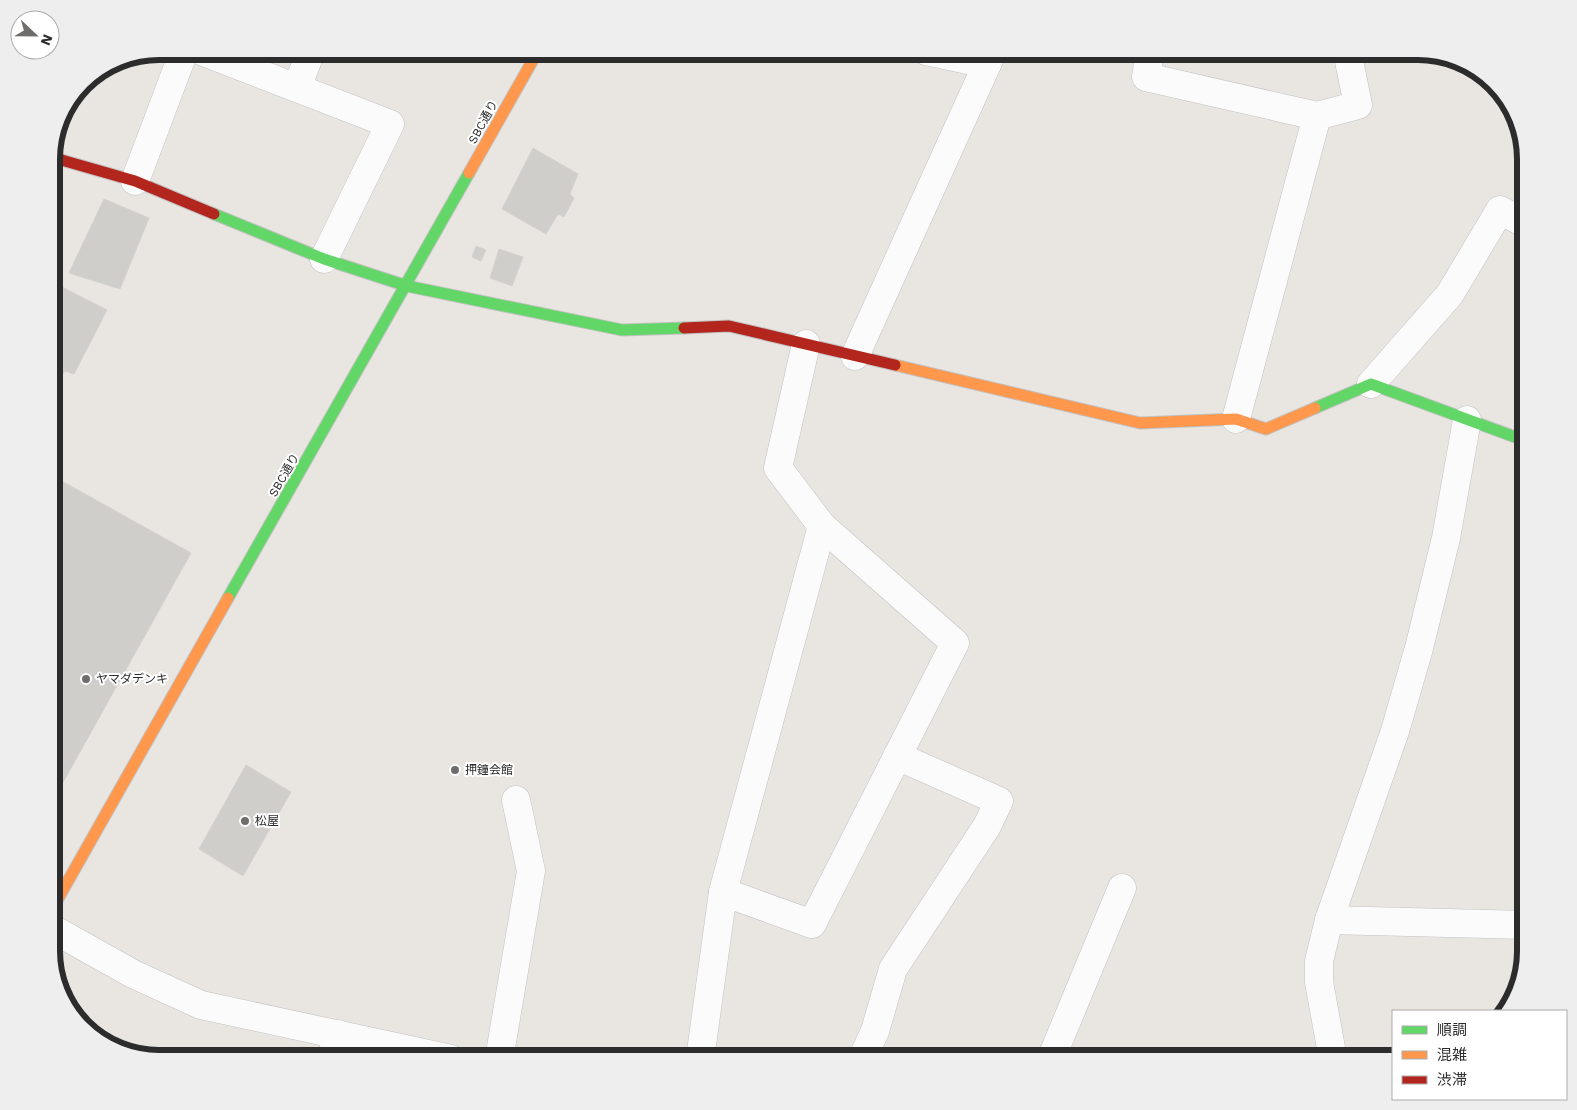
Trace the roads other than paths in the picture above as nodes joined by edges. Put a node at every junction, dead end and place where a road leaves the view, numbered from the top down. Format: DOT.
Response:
graph roads {
  1 [pos="181,60"];
  2 [pos="224,60"];
  3 [pos="308,60"];
  4 [pos="533,60"];
  5 [pos="989,60"];
  6 [pos="1149,60"];
  7 [pos="1350,60"];
  8 [pos="297,88"];
  9 [pos="1316,116"];
  10 [pos="60,159"];
  11 [pos="134,181"];
  12 [pos="1517,219"];
  13 [pos="324,259"];
  14 [pos="407,286"];
  15 [pos="806,344"];
  16 [pos="855,356"];
  17 [pos="1371,384"];
  18 [pos="1236,420"];
  19 [pos="1467,420"];
  20 [pos="1517,438"];
  21 [pos="822,526"];
  22 [pos="897,756"];
  23 [pos="516,800"];
  24 [pos="1122,888"];
  25 [pos="723,892"];
  26 [pos="60,897"];
  27 [pos="1329,920"];
  28 [pos="1517,925"];
  29 [pos="60,933"];
  30 [pos="335,1047"];
  31 [pos="364,1050"];
  32 [pos="501,1050"];
  33 [pos="701,1050"];
  34 [pos="866,1050"];
  35 [pos="1055,1050"];
  36 [pos="1331,1050"];
  1 -- 11 [label="street"];
  2 -- 8 [label="street"];
  3 -- 8 [label="street"];
  4 -- 14 [label="street, SBC通り"];
  5 -- 16 [label="street"];
  6 -- 9 [label="street"];
  7 -- 9 [label="street"];
  8 -- 13 [label="street"];
  9 -- 18 [label="street"];
  10 -- 11 [label="street"];
  11 -- 13 [label="street"];
  12 -- 17 [label="street"];
  13 -- 14 [label="street"];
  14 -- 15 [label="street"];
  14 -- 26 [label="street, SBC通り"];
  15 -- 16 [label="street"];
  15 -- 21 [label="street"];
  16 -- 18 [label="street"];
  17 -- 18 [label="street"];
  17 -- 19 [label="street"];
  19 -- 20 [label="street"];
  19 -- 27 [label="street"];
  21 -- 22 [label="street"];
  21 -- 25 [label="street"];
  22 -- 25 [label="street"];
  22 -- 34 [label="street"];
  23 -- 32 [label="street"];
  24 -- 35 [label="street"];
  25 -- 33 [label="street"];
  27 -- 28 [label="street"];
  27 -- 36 [label="street"];
  29 -- 30 [label="street"];
  30 -- 31 [label="street"];
}
